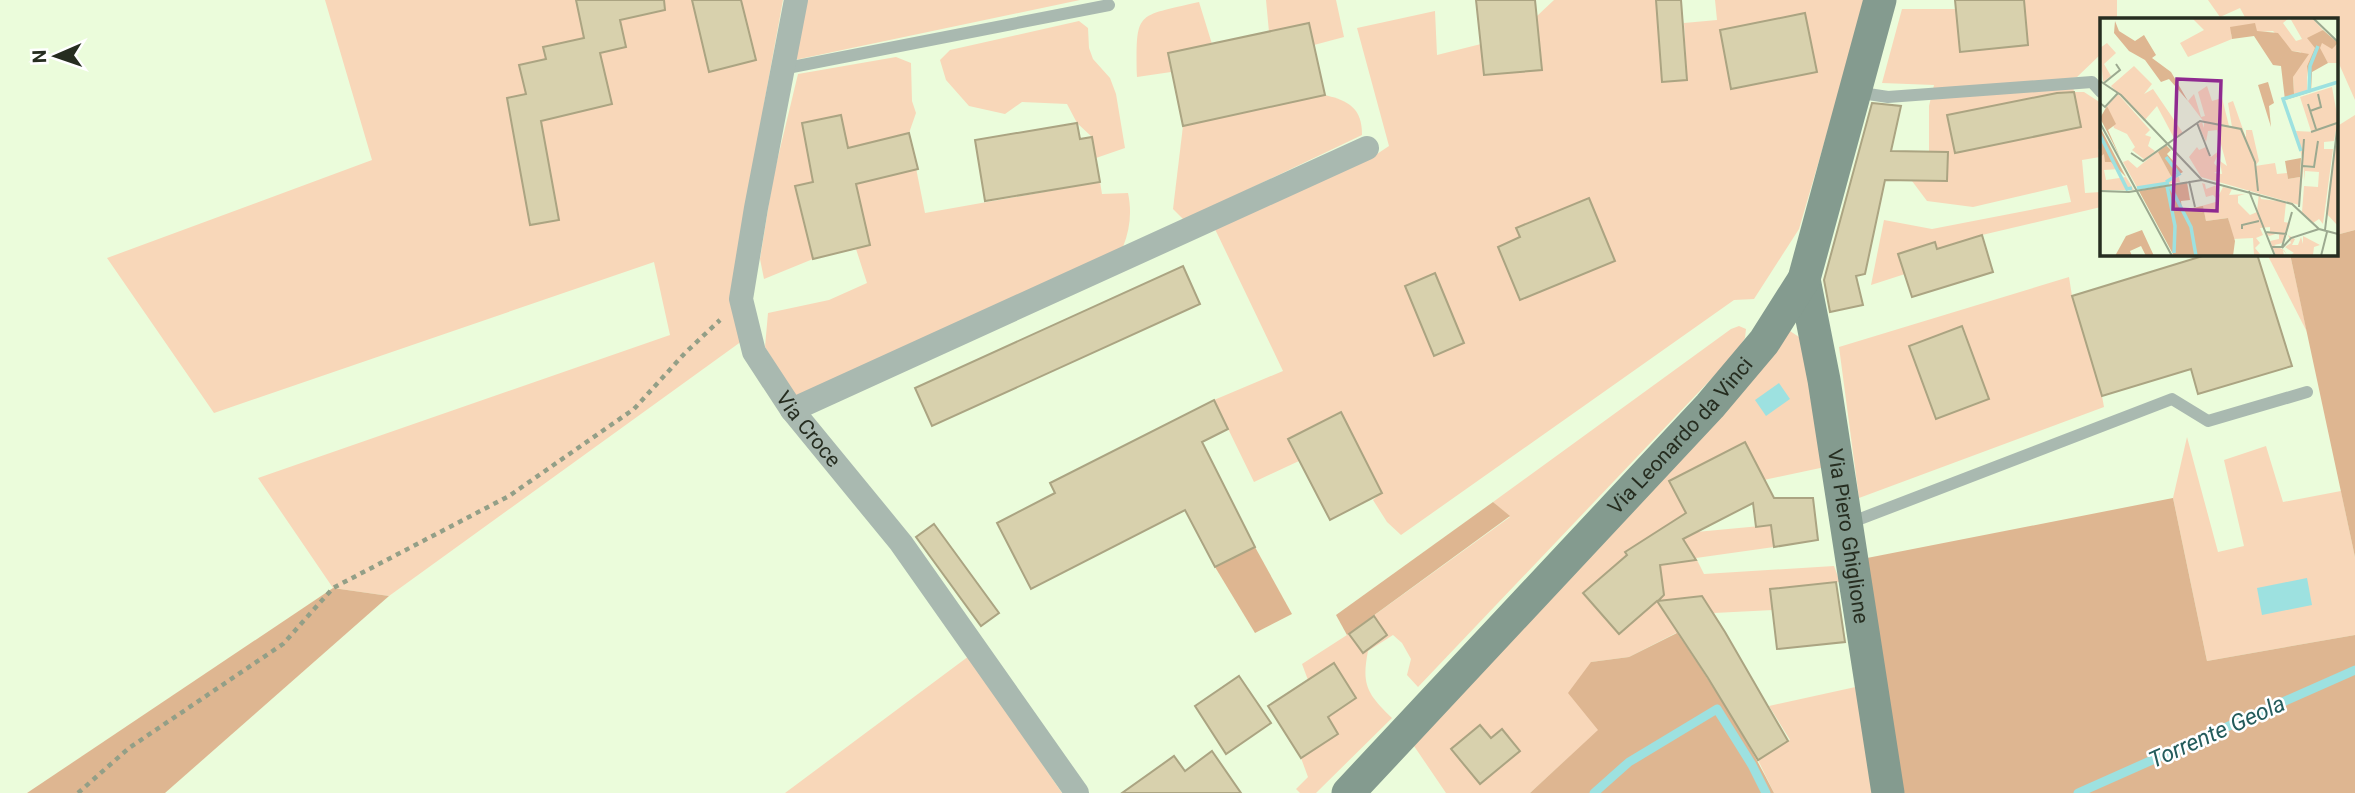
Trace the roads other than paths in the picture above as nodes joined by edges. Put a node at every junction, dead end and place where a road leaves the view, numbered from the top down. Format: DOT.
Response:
graph roads {
  1 [pos="796,0"];
  2 [pos="1881,0"];
  3 [pos="1109,5"];
  4 [pos="782,69"];
  5 [pos="2100,91"];
  6 [pos="1855,92"];
  7 [pos="1367,148"];
  8 [pos="1804,279"];
  9 [pos="2307,392"];
  10 [pos="792,410"];
  11 [pos="1846,524"];
  12 [pos="1077,793"];
  13 [pos="1348,793"];
  14 [pos="1888,793"];
  1 -- 4 [label="street, Via Croce"];
  2 -- 6 [label="street, Via Leonardo da Vinci"];
  3 -- 4 [label="lane"];
  4 -- 10 [label="street, Via Croce"];
  5 -- 6 [label="lane"];
  6 -- 8 [label="street, Via Leonardo da Vinci"];
  7 -- 10 [label="street"];
  8 -- 11 [label="street, Via Piero Ghiglione"];
  8 -- 13 [label="street, Via Leonardo da Vinci"];
  9 -- 11 [label="lane"];
  10 -- 12 [label="street, Via Croce"];
  11 -- 14 [label="street, Via Piero Ghiglione"];
}
